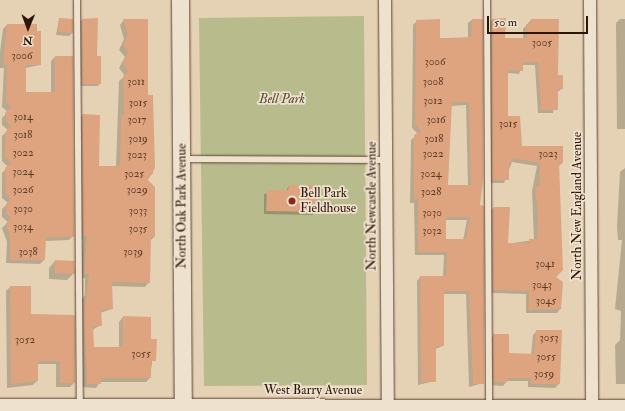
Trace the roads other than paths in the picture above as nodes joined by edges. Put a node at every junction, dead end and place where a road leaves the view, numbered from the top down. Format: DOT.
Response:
graph roads {
  1 [pos="77,0"];
  2 [pos="180,0"];
  3 [pos="385,0"];
  4 [pos="487,0"];
  5 [pos="590,0"];
  6 [pos="181,159"];
  7 [pos="386,160"];
  8 [pos="0,405"];
  9 [pos="625,406"];
  10 [pos="183,407"];
  11 [pos="80,408"];
  12 [pos="283,408"];
  13 [pos="388,408"];
  14 [pos="489,408"];
  15 [pos="592,408"];
  1 -- 11 [label="lane"];
  2 -- 6 [label="street, North Oak Park Avenue"];
  3 -- 7 [label="street, North Newcastle Avenue"];
  4 -- 14 [label="lane"];
  5 -- 15 [label="street, North New England Avenue"];
  6 -- 7 [label="lane"];
  6 -- 10 [label="street, North Oak Park Avenue"];
  7 -- 13 [label="street, North Newcastle Avenue"];
  8 -- 11 [label="street, West Barry Avenue"];
  9 -- 15 [label="street, West Barry Avenue"];
  10 -- 11 [label="street, West Barry Avenue"];
  10 -- 12 [label="street, West Barry Avenue"];
  12 -- 13 [label="street, West Barry Avenue"];
  13 -- 14 [label="street, West Barry Avenue"];
  14 -- 15 [label="street, West Barry Avenue"];
}
